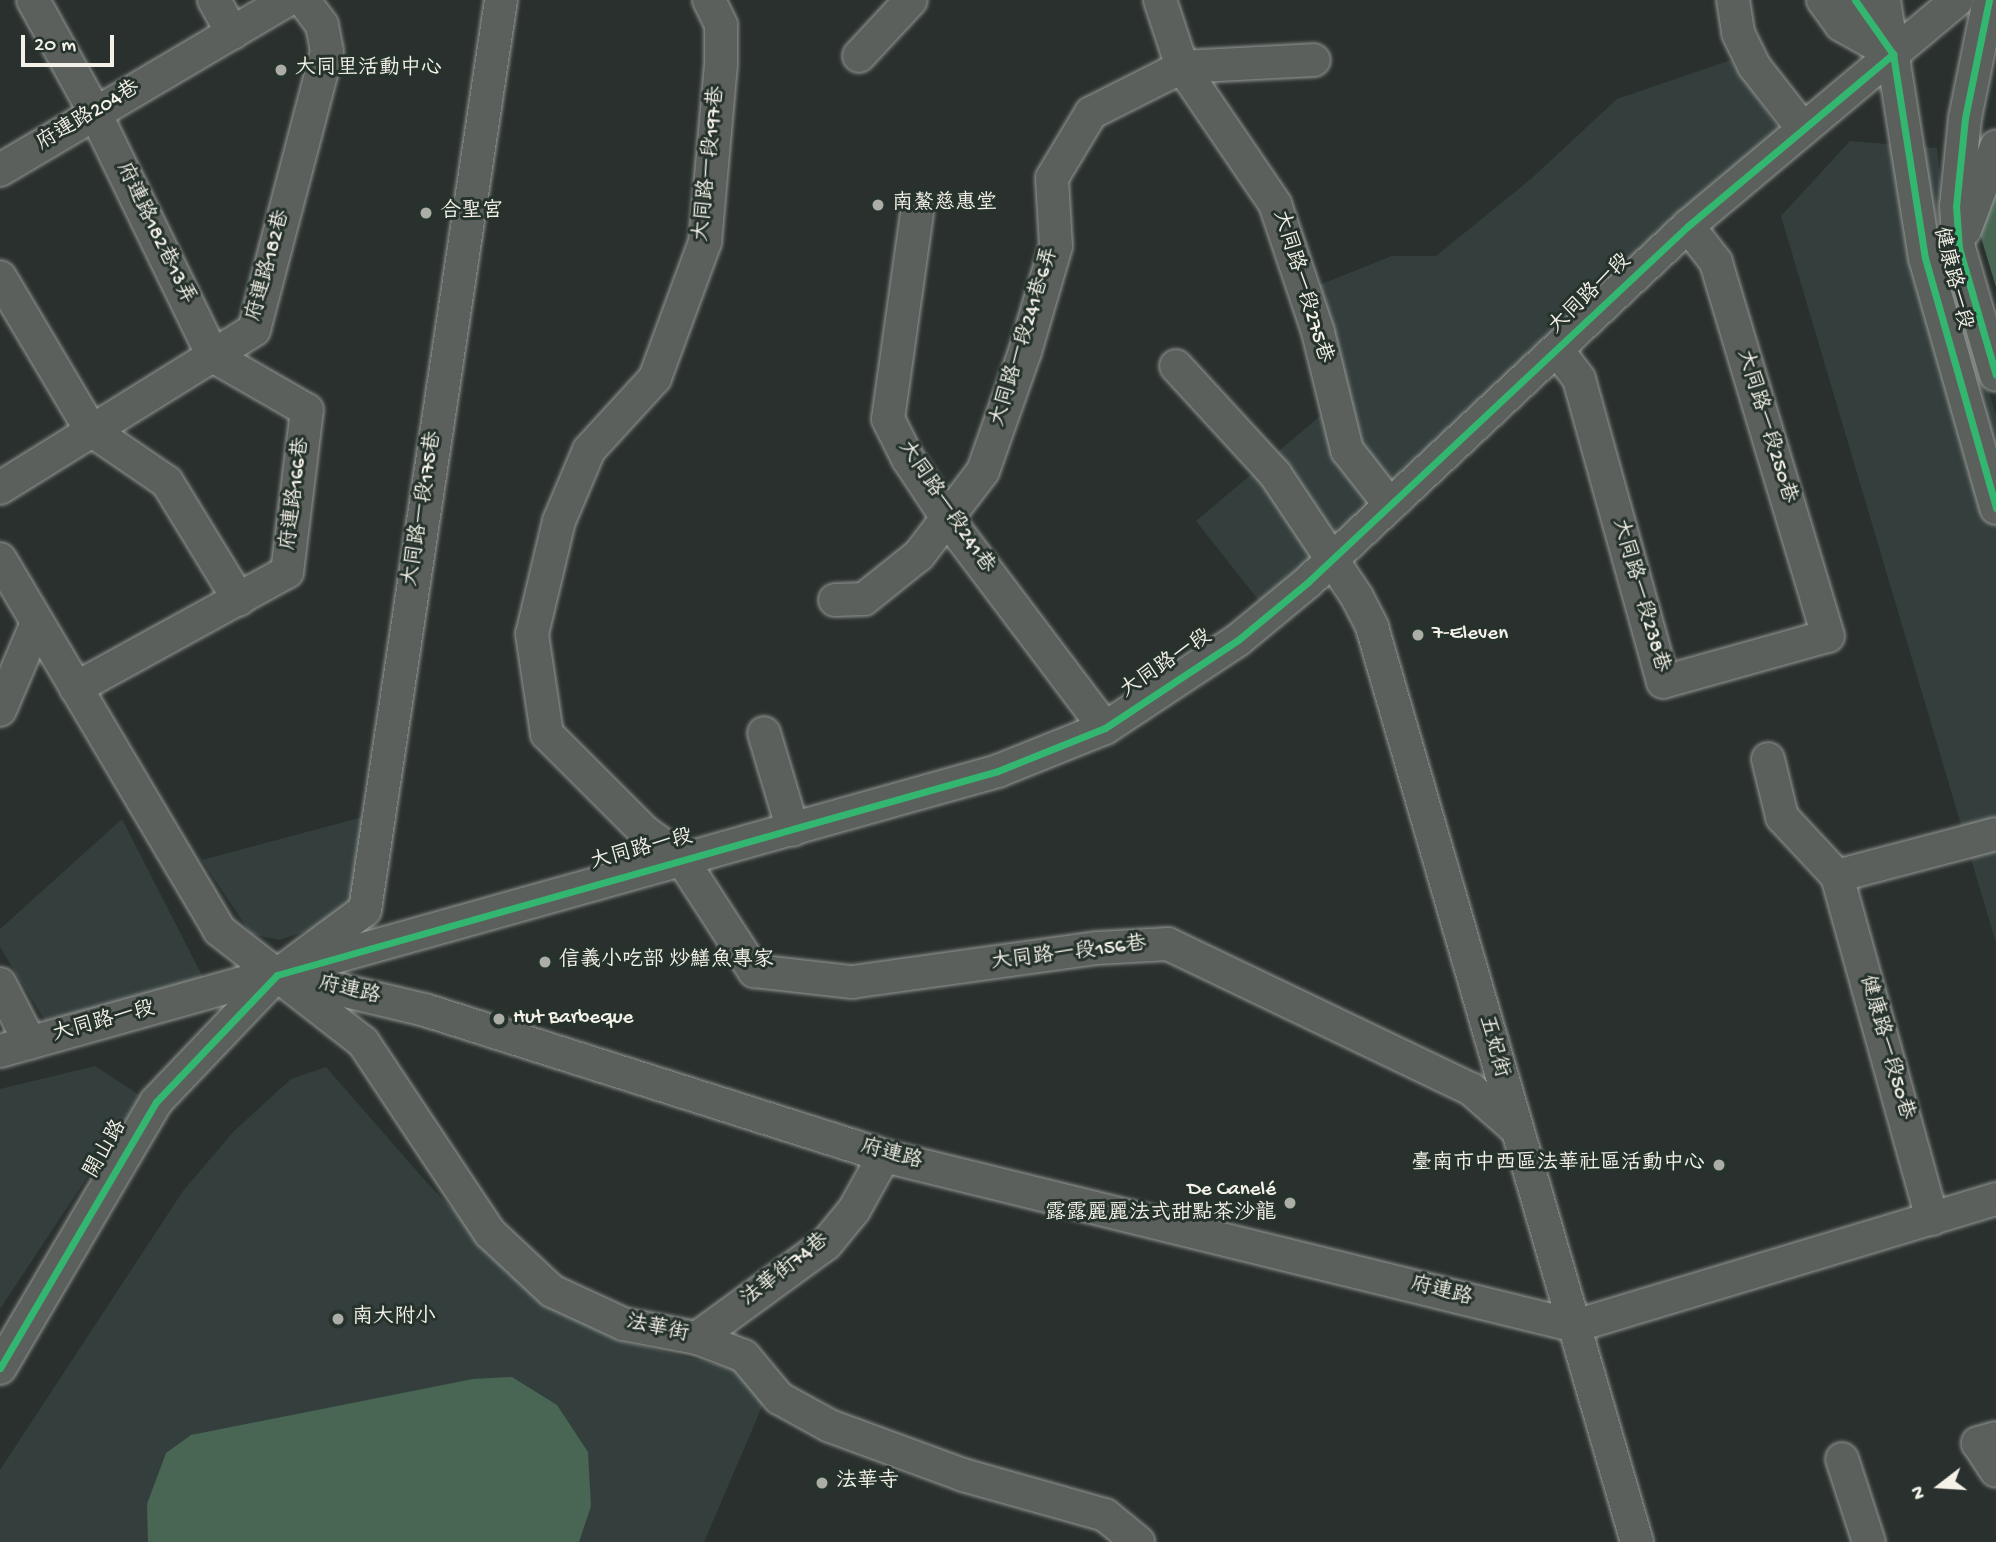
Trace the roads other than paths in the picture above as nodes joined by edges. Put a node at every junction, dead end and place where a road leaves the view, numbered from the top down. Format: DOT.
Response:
graph roads {
  1 [pos="33,0"];
  2 [pos="214,0"];
  3 [pos="287,0"];
  4 [pos="303,0"];
  5 [pos="501,0"];
  6 [pos="911,0"];
  7 [pos="1160,0"];
  8 [pos="1733,0"];
  9 [pos="1823,0"];
  10 [pos="1855,0"];
  11 [pos="1884,0"];
  12 [pos="1957,0"];
  13 [pos="1989,0"];
  14 [pos="723,8"];
  15 [pos="232,33"];
  16 [pos="1893,54"];
  17 [pos="859,56"];
  18 [pos="1314,60"];
  19 [pos="1182,67"];
  20 [pos="94,113"];
  21 [pos="1803,130"];
  22 [pos="1996,147"];
  23 [pos="0,170"];
  24 [pos="918,213"];
  25 [pos="1688,226"];
  26 [pos="1959,248"];
  27 [pos="0,277"];
  28 [pos="1558,351"];
  29 [pos="213,356"];
  30 [pos="1176,366"];
  31 [pos="1996,375"];
  32 [pos="91,430"];
  33 [pos="0,488"];
  34 [pos="1390,505"];
  35 [pos="1996,508"];
  36 [pos="949,521"];
  37 [pos="0,559"];
  38 [pos="1333,559"];
  39 [pos="239,600"];
  40 [pos="835,600"];
  41 [pos="37,623"];
  42 [pos="1828,636"];
  43 [pos="76,688"];
  44 [pos="0,710"];
  45 [pos="1105,727"];
  46 [pos="765,733"];
  47 [pos="1768,759"];
  48 [pos="793,830"];
  49 [pos="1996,834"];
  50 [pos="681,858"];
  51 [pos="1837,876"];
  52 [pos="277,975"];
  53 [pos="0,984"];
  54 [pos="30,1043"];
  55 [pos="0,1051"];
  56 [pos="1514,1127"];
  57 [pos="884,1156"];
  58 [pos="1996,1199"];
  59 [pos="1932,1219"];
  60 [pos="11,1324"];
  61 [pos="1575,1326"];
  62 [pos="697,1338"];
  63 [pos="0,1368"];
  64 [pos="1996,1438"];
  65 [pos="1842,1459"];
  66 [pos="1996,1471"];
  67 [pos="1138,1542"];
  68 [pos="1637,1542"];
  69 [pos="1869,1542"];
  1 -- 20 [label="street, 府連路182巷13弄"];
  2 -- 15 [label="street"];
  3 -- 15 [label="street, 府連路204巷"];
  4 -- 29 [label="street, 府連路182巷"];
  5 -- 52 [label="street, 大同路一段175巷"];
  6 -- 17 [label="street"];
  7 -- 19 [label="street, 大同路一段275巷"];
  8 -- 21 [label="street"];
  9 -- 16 [label="street"];
  10 -- 16 [label="street"];
  11 -- 16 [label="street, 健康路一段"];
  12 -- 16 [label="street, 大同路一段"];
  13 -- 26 [label="street, 健康路一段"];
  14 -- 50 [label="street, 大同路一段197巷"];
  15 -- 20 [label="street, 府連路204巷"];
  16 -- 21 [label="street, 大同路一段"];
  16 -- 35 [label="street, 健康路一段"];
  18 -- 19 [label="street, 大同路一段241巷6弄"];
  19 -- 34 [label="street, 大同路一段275巷"];
  19 -- 36 [label="street, 大同路一段241巷6弄"];
  20 -- 23 [label="street, 府連路204巷"];
  20 -- 29 [label="street, 府連路182巷13弄"];
  21 -- 25 [label="street, 大同路一段"];
  22 -- 26 [label="street"];
  24 -- 36 [label="street, 大同路一段241巷"];
  25 -- 28 [label="street, 大同路一段"];
  25 -- 42 [label="street, 大同路一段250巷"];
  26 -- 31 [label="street, 健康路一段"];
  27 -- 32 [label="street"];
  28 -- 34 [label="street, 大同路一段"];
  28 -- 42 [label="street, 大同路一段238巷"];
  29 -- 32 [label="street, 府連路182巷"];
  29 -- 39 [label="street, 府連路166巷"];
  30 -- 38 [label="street, 五妃街"];
  32 -- 33 [label="street, 府連路182巷"];
  32 -- 39 [label="street"];
  34 -- 38 [label="street, 大同路一段"];
  36 -- 40 [label="street, 大同路一段241巷6弄"];
  36 -- 45 [label="street, 大同路一段241巷"];
  37 -- 41 [label="street, 府連路"];
  38 -- 45 [label="street, 大同路一段"];
  38 -- 56 [label="street, 五妃街"];
  39 -- 43 [label="street, 府連路166巷"];
  41 -- 43 [label="street, 府連路"];
  41 -- 44 [label="street"];
  43 -- 52 [label="street, 府連路"];
  45 -- 48 [label="street, 大同路一段"];
  46 -- 48 [label="street"];
  47 -- 51 [label="street, 健康路一段50巷"];
  48 -- 50 [label="street, 大同路一段"];
  49 -- 51 [label="street"];
  50 -- 52 [label="street, 大同路一段"];
  50 -- 56 [label="street, 大同路一段156巷"];
  51 -- 59 [label="street, 健康路一段50巷"];
  52 -- 54 [label="street, 大同路一段"];
  52 -- 57 [label="street, 府連路"];
  52 -- 60 [label="street, 開山路"];
  52 -- 62 [label="street, 法華街"];
  53 -- 54 [label="street"];
  54 -- 55 [label="street, 大同路一段"];
  56 -- 61 [label="street, 五妃街"];
  57 -- 61 [label="street, 府連路"];
  57 -- 62 [label="street, 法華街74巷"];
  58 -- 59 [label="street"];
  59 -- 61 [label="street"];
  60 -- 63 [label="street, 開山路"];
  61 -- 68 [label="street, 五妃街"];
  62 -- 67 [label="street, 法華街"];
  64 -- 66 [label="street"];
  65 -- 69 [label="street"];
}
